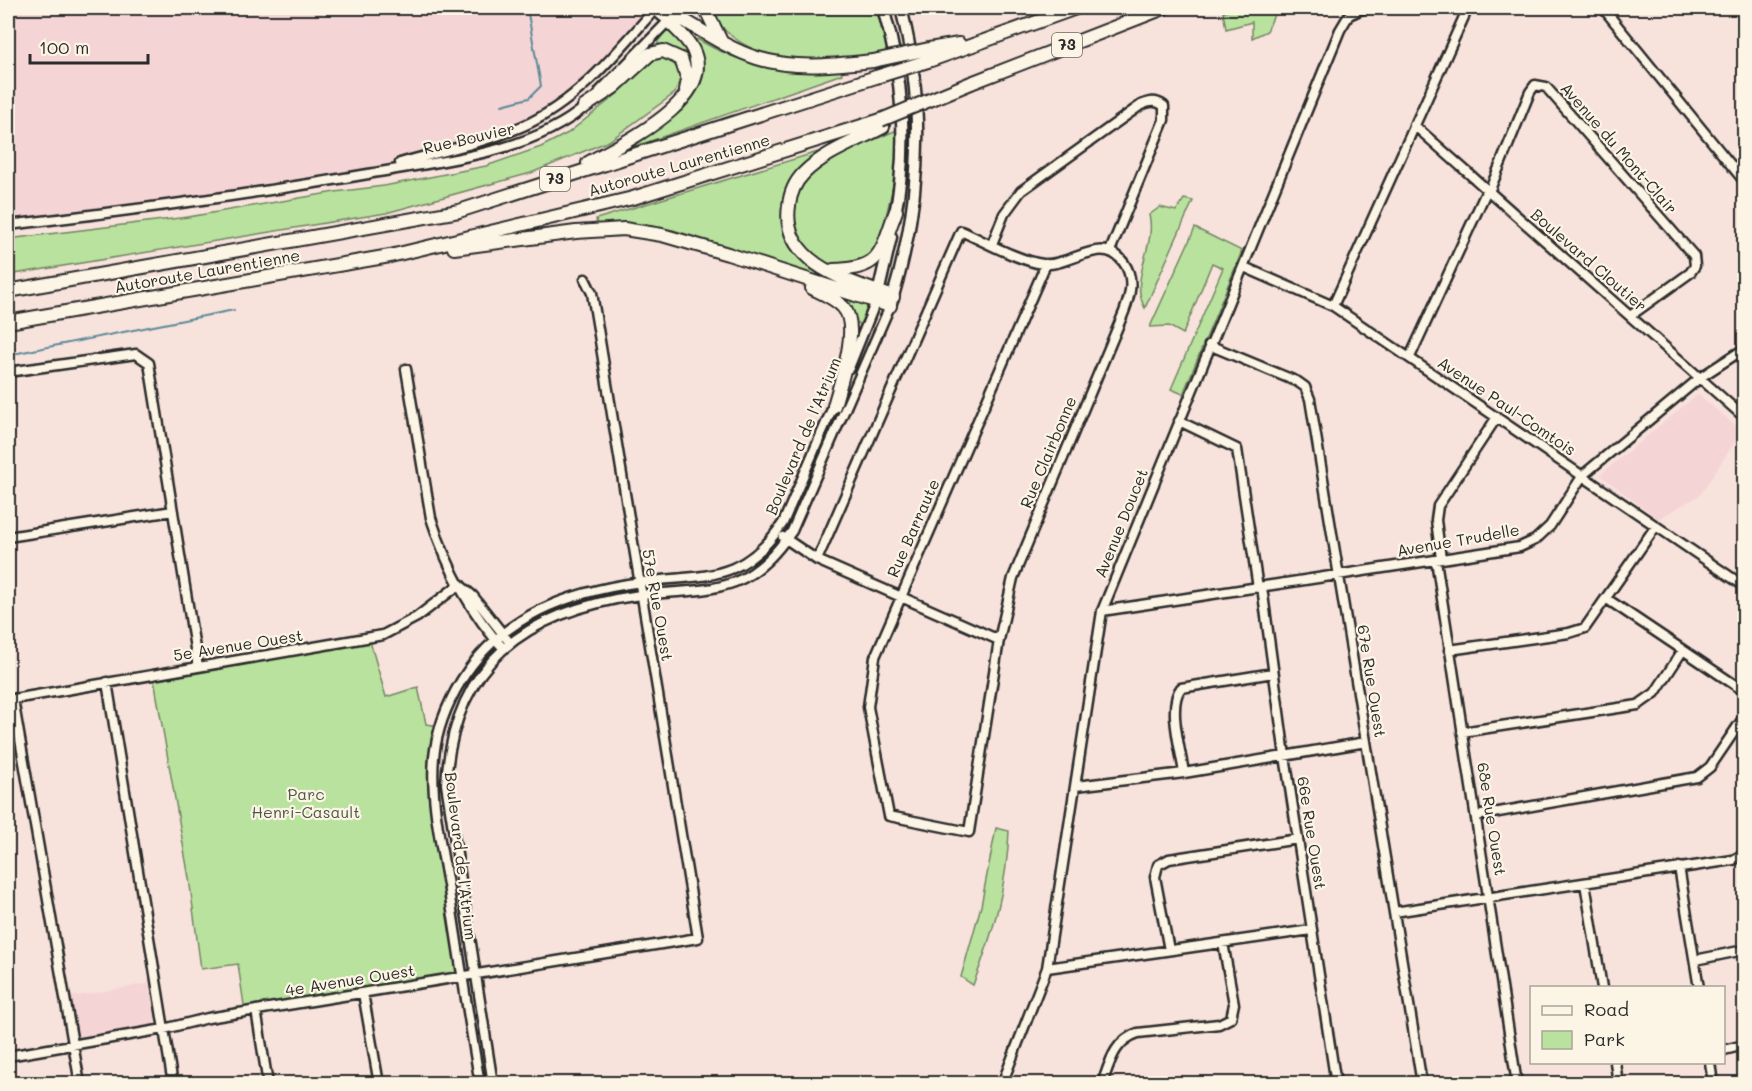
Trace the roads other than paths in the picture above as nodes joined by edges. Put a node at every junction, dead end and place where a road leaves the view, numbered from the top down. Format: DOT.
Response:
graph roads {
  1 [pos="705,8"];
  2 [pos="883,8"];
  3 [pos="901,8"];
  4 [pos="1076,8"];
  5 [pos="1164,8"];
  6 [pos="1364,8"];
  7 [pos="1468,8"];
  8 [pos="1603,8"];
  9 [pos="655,9"];
  10 [pos="673,13"];
  11 [pos="722,42"];
  12 [pos="930,55"];
  13 [pos="685,97"];
  14 [pos="584,107"];
  15 [pos="882,124"];
  16 [pos="1414,125"];
  17 [pos="566,175"];
  18 [pos="358,176"];
  19 [pos="1744,181"];
  20 [pos="1488,191"];
  21 [pos="896,211"];
  22 [pos="8,225"];
  23 [pos="992,244"];
  24 [pos="1110,251"];
  25 [pos="390,256"];
  26 [pos="1046,264"];
  27 [pos="1244,267"];
  28 [pos="826,270"];
  29 [pos="778,271"];
  30 [pos="585,279"];
  31 [pos="8,291"];
  32 [pos="877,296"];
  33 [pos="892,302"];
  34 [pos="1333,306"];
  35 [pos="1630,316"];
  36 [pos="8,322"];
  37 [pos="1209,345"];
  38 [pos="1744,349"];
  39 [pos="1410,357"];
  40 [pos="406,369"];
  41 [pos="8,372"];
  42 [pos="1701,377"];
  43 [pos="834,406"];
  44 [pos="1497,417"];
  45 [pos="1744,417"];
  46 [pos="1179,421"];
  47 [pos="1583,475"];
  48 [pos="173,511"];
  49 [pos="1656,526"];
  50 [pos="777,532"];
  51 [pos="8,537"];
  52 [pos="786,539"];
  53 [pos="1438,559"];
  54 [pos="817,560"];
  55 [pos="1341,575"];
  56 [pos="638,583"];
  57 [pos="460,584"];
  58 [pos="1744,586"];
  59 [pos="1260,587"];
  60 [pos="641,595"];
  61 [pos="899,597"];
  62 [pos="1607,599"];
  63 [pos="1102,611"];
  64 [pos="503,631"];
  65 [pos="495,639"];
  66 [pos="999,640"];
  67 [pos="507,646"];
  68 [pos="1449,650"];
  69 [pos="1683,650"];
  70 [pos="198,667"];
  71 [pos="1273,673"];
  72 [pos="107,682"];
  73 [pos="1744,691"];
  74 [pos="10,700"];
  75 [pos="1744,717"];
  76 [pos="1462,732"];
  77 [pos="1366,742"];
  78 [pos="1285,756"];
  79 [pos="1184,772"];
  80 [pos="1076,786"];
  81 [pos="1476,816"];
  82 [pos="969,832"];
  83 [pos="1298,839"];
  84 [pos="1744,854"];
  85 [pos="1679,867"];
  86 [pos="1585,883"];
  87 [pos="1490,896"];
  88 [pos="1394,912"];
  89 [pos="1311,930"];
  90 [pos="698,938"];
  91 [pos="1223,943"];
  92 [pos="1169,950"];
  93 [pos="1744,950"];
  94 [pos="1695,960"];
  95 [pos="1047,968"];
  96 [pos="474,975"];
  97 [pos="462,976"];
  98 [pos="1602,986"];
  99 [pos="1699,986"];
  100 [pos="363,993"];
  101 [pos="256,1010"];
  102 [pos="164,1029"];
  103 [pos="74,1044"];
  104 [pos="1744,1045"];
  105 [pos="1725,1050"];
  106 [pos="8,1056"];
  107 [pos="1615,1064"];
  108 [pos="1710,1064"];
  109 [pos="80,1083"];
  110 [pos="172,1083"];
  111 [pos="268,1083"];
  112 [pos="379,1083"];
  113 [pos="480,1083"];
  114 [pos="492,1083"];
  115 [pos="1002,1083"];
  116 [pos="1102,1083"];
  117 [pos="1336,1083"];
  118 [pos="1422,1083"];
  119 [pos="1517,1083"];
  120 [pos="1618,1083"];
  121 [pos="1713,1083"];
  1 -- 11 [label="highway"];
  2 -- 21 [label="main road, Boulevard de l'Atrium"];
  3 -- 33 [label="main road, Boulevard de l'Atrium"];
  4 -- 12 [label="highway, Autoroute Laurentienne / 73"];
  5 -- 15 [label="highway, Autoroute Laurentienne / 73, bridge"];
  6 -- 27 [label="street, Avenue Doucet"];
  7 -- 16 [label="street"];
  8 -- 19 [label="street"];
  9 -- 10 [label="street"];
  9 -- 18 [label="street, Rue Bouvier"];
  10 -- 11 [label="highway"];
  10 -- 13 [label="highway"];
  10 -- 14 [label="street, Rue Bouvier"];
  11 -- 12 [label="highway, bridge"];
  12 -- 17 [label="highway, Autoroute Laurentienne / 73, bridge"];
  13 -- 14 [label="highway"];
  13 -- 17 [label="highway"];
  14 -- 18 [label="street, Rue Bouvier"];
  15 -- 25 [label="highway, Autoroute Laurentienne / 73"];
  15 -- 28 [label="highway"];
  16 -- 20 [label="street, Boulevard Cloutier"];
  16 -- 34 [label="street"];
  17 -- 31 [label="highway, Autoroute Laurentienne / 73"];
  18 -- 22 [label="street, Rue Bouvier"];
  20 -- 35 [label="street, Boulevard Cloutier"];
  20 -- 35 [label="street, Avenue du Mont-Clair"];
  20 -- 39 [label="street, Avenue du Mont-Clair"];
  21 -- 28 [label="highway"];
  21 -- 32 [label="main road, Boulevard de l'Atrium"];
  23 -- 24 [label="street"];
  23 -- 26 [label="street"];
  23 -- 54 [label="street"];
  24 -- 26 [label="street"];
  24 -- 66 [label="street, Rue Clairbonne"];
  25 -- 29 [label="highway"];
  25 -- 36 [label="highway, Autoroute Laurentienne / 73"];
  26 -- 61 [label="street, Rue Barraute"];
  27 -- 34 [label="street, Avenue Paul-Comtois"];
  27 -- 37 [label="street, Avenue Doucet"];
  28 -- 32 [label="highway"];
  29 -- 32 [label="highway"];
  29 -- 43 [label="highway"];
  30 -- 56 [label="street, 57e Rue Ouest"];
  32 -- 33 [label="highway"];
  32 -- 43 [label="street, Boulevard de l'Atrium"];
  33 -- 52 [label="street, Boulevard de l'Atrium"];
  34 -- 39 [label="street, Avenue Paul-Comtois"];
  35 -- 42 [label="street, Boulevard Cloutier"];
  37 -- 46 [label="street, Avenue Doucet"];
  37 -- 55 [label="street, 67e Rue Ouest"];
  38 -- 42 [label="street, Avenue Trudelle"];
  39 -- 44 [label="street, Avenue Paul-Comtois"];
  40 -- 57 [label="street"];
  41 -- 48 [label="street"];
  42 -- 45 [label="street, Boulevard Cloutier"];
  42 -- 47 [label="street, Avenue Trudelle"];
  43 -- 50 [label="street, Boulevard de l'Atrium"];
  44 -- 47 [label="street, Avenue Paul-Comtois"];
  44 -- 53 [label="street, 68e Rue Ouest"];
  46 -- 59 [label="street, 66e Rue Ouest"];
  46 -- 63 [label="street, Avenue Doucet"];
  47 -- 49 [label="street, Avenue Paul-Comtois"];
  47 -- 53 [label="street, Avenue Trudelle"];
  48 -- 51 [label="street"];
  48 -- 70 [label="street"];
  49 -- 58 [label="street, Avenue Paul-Comtois"];
  49 -- 62 [label="street"];
  50 -- 52 [label="street"];
  50 -- 56 [label="street, Boulevard de l'Atrium"];
  52 -- 54 [label="street"];
  52 -- 60 [label="street, Boulevard de l'Atrium"];
  53 -- 55 [label="street, Avenue Trudelle"];
  53 -- 68 [label="street, 68e Rue Ouest"];
  54 -- 61 [label="street"];
  55 -- 59 [label="street, Avenue Trudelle"];
  55 -- 77 [label="street, 67e Rue Ouest"];
  56 -- 60 [label="street, 57e Rue Ouest"];
  56 -- 64 [label="street, Boulevard de l'Atrium"];
  57 -- 64 [label="street"];
  57 -- 65 [label="street"];
  57 -- 70 [label="street, 5e Avenue Ouest"];
  59 -- 63 [label="street, Avenue Trudelle"];
  59 -- 71 [label="street, 66e Rue Ouest"];
  60 -- 67 [label="street, Boulevard de l'Atrium"];
  60 -- 90 [label="street, 57e Rue Ouest"];
  61 -- 66 [label="street"];
  61 -- 82 [label="street, Rue Barraute"];
  62 -- 68 [label="street"];
  62 -- 69 [label="street"];
  63 -- 80 [label="street, Avenue Doucet"];
  64 -- 65 [label="street, Boulevard de l'Atrium"];
  64 -- 67 [label="street"];
  65 -- 67 [label="street"];
  65 -- 97 [label="street, Boulevard de l'Atrium"];
  66 -- 82 [label="street, Rue Clairbonne"];
  67 -- 96 [label="street, Boulevard de l'Atrium"];
  68 -- 76 [label="street, 68e Rue Ouest"];
  69 -- 73 [label="street"];
  69 -- 76 [label="street"];
  70 -- 72 [label="street, 5e Avenue Ouest"];
  71 -- 78 [label="street, 66e Rue Ouest"];
  71 -- 79 [label="street"];
  72 -- 74 [label="street, 5e Avenue Ouest"];
  72 -- 102 [label="street"];
  74 -- 103 [label="street"];
  75 -- 81 [label="street"];
  76 -- 81 [label="street, 68e Rue Ouest"];
  77 -- 78 [label="street"];
  77 -- 88 [label="street, 67e Rue Ouest"];
  78 -- 79 [label="street"];
  78 -- 83 [label="street, 66e Rue Ouest"];
  79 -- 80 [label="street"];
  80 -- 95 [label="street, Avenue Doucet"];
  81 -- 87 [label="street, 68e Rue Ouest"];
  83 -- 89 [label="street, 66e Rue Ouest"];
  83 -- 92 [label="street"];
  84 -- 85 [label="street"];
  85 -- 86 [label="street"];
  85 -- 94 [label="street"];
  86 -- 87 [label="street"];
  86 -- 98 [label="street"];
  87 -- 88 [label="street"];
  87 -- 119 [label="street, 68e Rue Ouest"];
  88 -- 118 [label="street, 67e Rue Ouest"];
  89 -- 91 [label="street"];
  89 -- 117 [label="street, 66e Rue Ouest"];
  90 -- 96 [label="street, 4e Avenue Ouest"];
  91 -- 92 [label="street"];
  91 -- 116 [label="street"];
  92 -- 95 [label="street"];
  93 -- 94 [label="street"];
  94 -- 99 [label="street"];
  95 -- 115 [label="street, Avenue Doucet"];
  96 -- 97 [label="street, 4e Avenue Ouest"];
  96 -- 114 [label="street, Boulevard de l'Atrium"];
  97 -- 100 [label="street, 4e Avenue Ouest"];
  97 -- 113 [label="street, Boulevard de l'Atrium"];
  100 -- 101 [label="street, 4e Avenue Ouest"];
  100 -- 112 [label="street"];
  101 -- 102 [label="street, 4e Avenue Ouest"];
  101 -- 111 [label="street"];
  102 -- 103 [label="street, 4e Avenue Ouest"];
  102 -- 110 [label="street"];
  103 -- 106 [label="street, 4e Avenue Ouest"];
  103 -- 109 [label="street"];
  104 -- 105 [label="street"];
  107 -- 120 [label="street"];
  108 -- 121 [label="street"];
}
